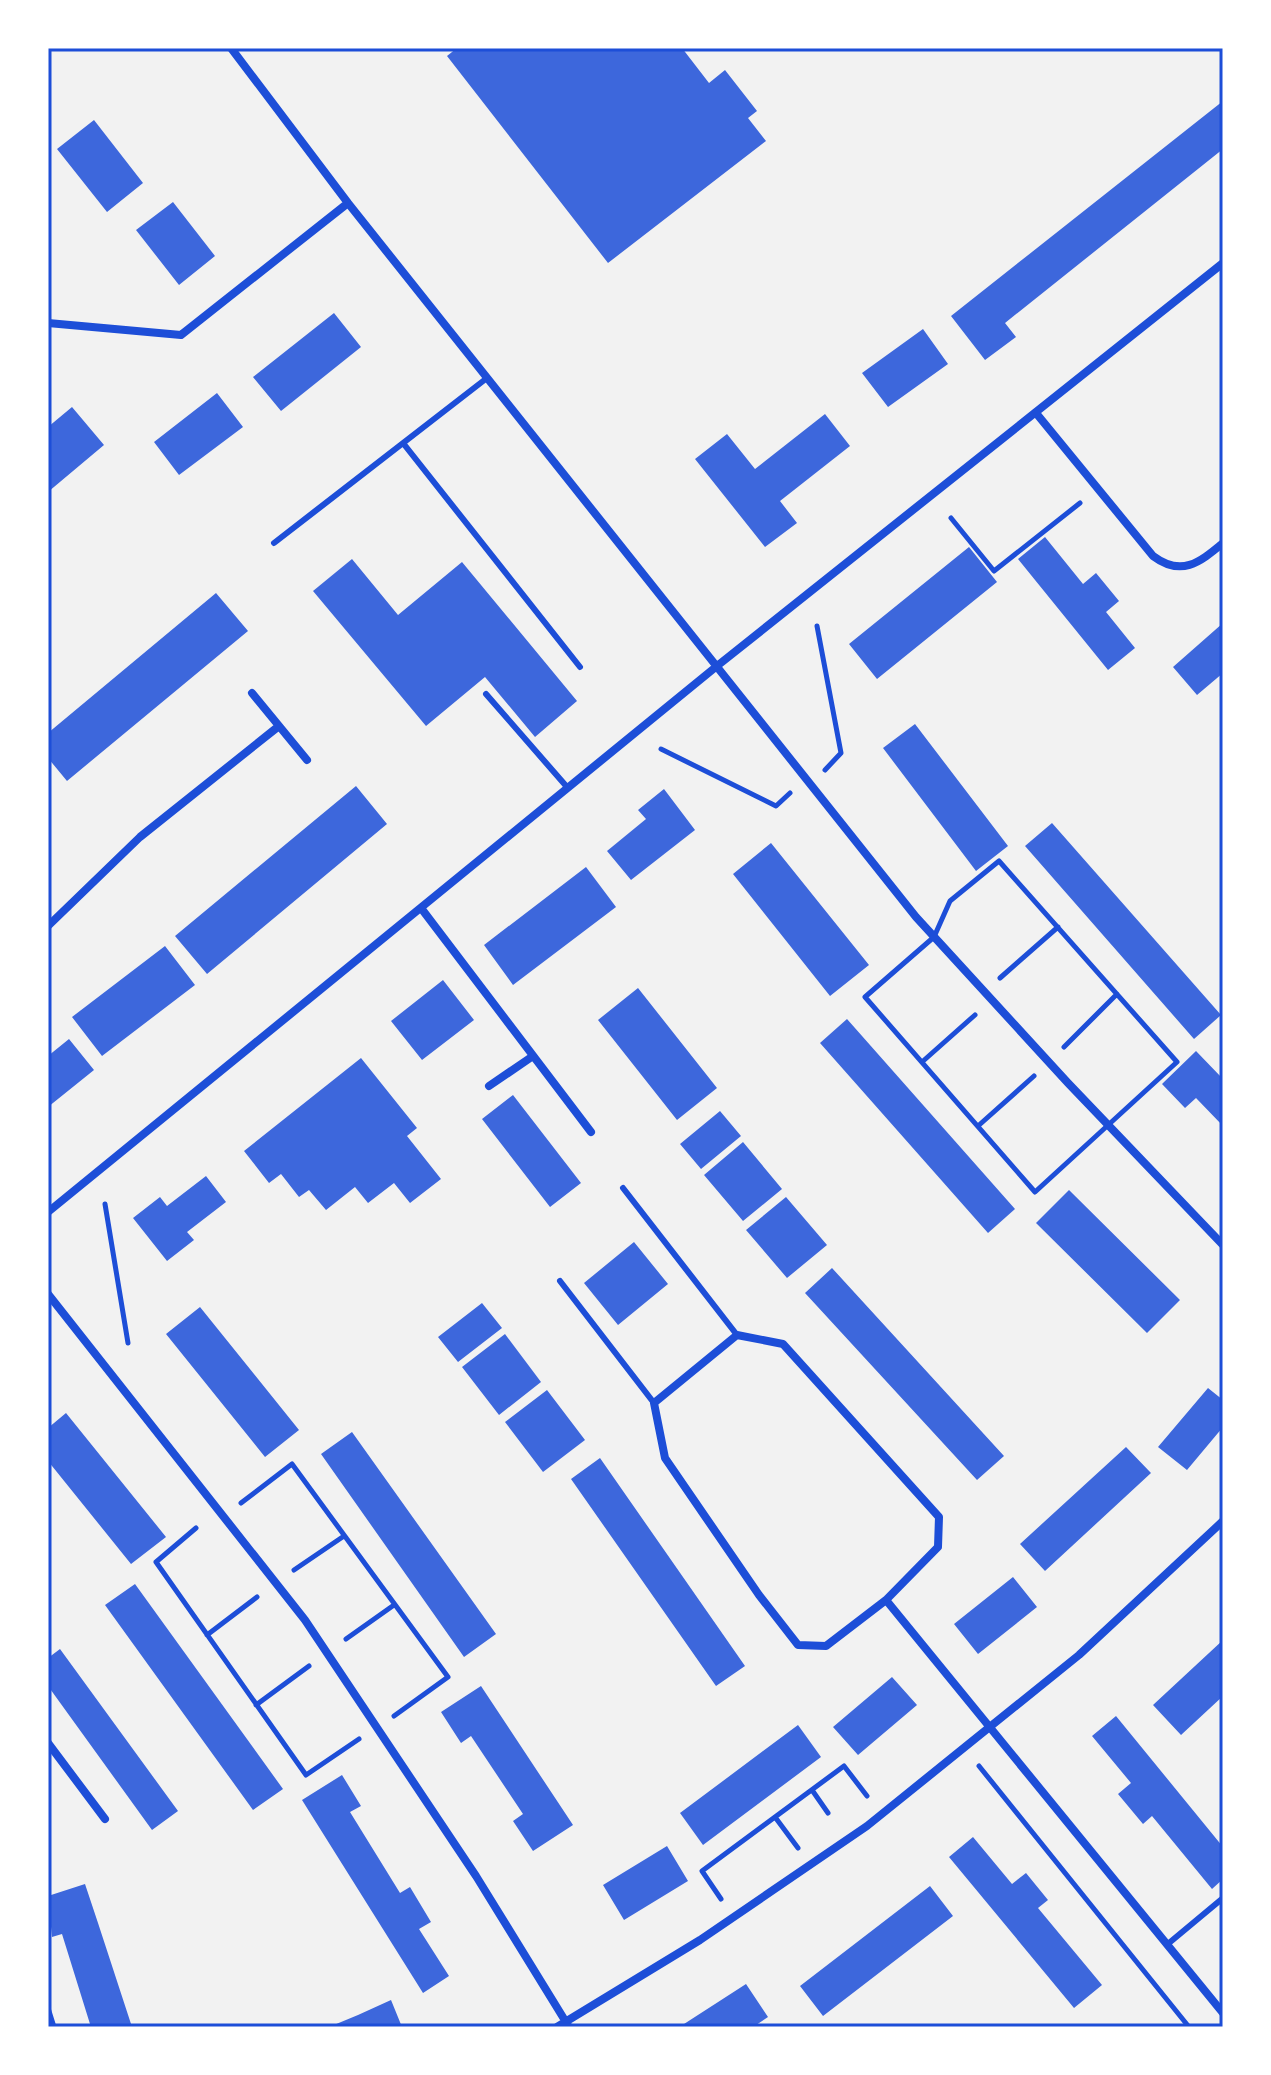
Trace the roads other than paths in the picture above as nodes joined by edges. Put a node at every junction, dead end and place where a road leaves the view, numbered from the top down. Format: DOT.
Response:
graph roads {
  1 [pos="231,48"];
  2 [pos="348,203"];
  3 [pos="1223,263"];
  4 [pos="48,323"];
  5 [pos="487,378"];
  6 [pos="1036,413"];
  7 [pos="403,443"];
  8 [pos="274,543"];
  9 [pos="1223,543"];
  10 [pos="717,666"];
  11 [pos="580,667"];
  12 [pos="252,693"];
  13 [pos="486,694"];
  14 [pos="279,726"];
  15 [pos="307,760"];
  16 [pos="567,787"];
  17 [pos="421,908"];
  18 [pos="48,926"];
  19 [pos="533,1056"];
  20 [pos="489,1086"];
  21 [pos="591,1132"];
  22 [pos="623,1188"];
  23 [pos="48,1212"];
  24 [pos="1223,1245"];
  25 [pos="560,1281"];
  26 [pos="48,1294"];
  27 [pos="737,1335"];
  28 [pos="654,1403"];
  29 [pos="1223,1521"];
  30 [pos="886,1600"];
  31 [pos="988,1727"];
  32 [pos="48,1743"];
  33 [pos="105,1819"];
  34 [pos="1223,1898"];
  35 [pos="1169,1943"];
  36 [pos="1223,2013"];
  37 [pos="564,2026"];
  1 -- 2 [label="street"];
  2 -- 4 [label="street"];
  2 -- 5 [label="street"];
  3 -- 6 [label="street"];
  5 -- 7 [label="lane"];
  5 -- 10 [label="street"];
  6 -- 9 [label="street"];
  6 -- 10 [label="street"];
  7 -- 8 [label="lane"];
  7 -- 11 [label="lane"];
  10 -- 16 [label="street"];
  10 -- 24 [label="street"];
  12 -- 14 [label="street"];
  13 -- 16 [label="lane"];
  14 -- 15 [label="street"];
  14 -- 18 [label="street"];
  16 -- 17 [label="street"];
  17 -- 19 [label="street"];
  17 -- 23 [label="street"];
  19 -- 20 [label="street"];
  19 -- 21 [label="street"];
  22 -- 27 [label="lane"];
  25 -- 28 [label="lane"];
  26 -- 37 [label="street"];
  27 -- 28 [label="street"];
  27 -- 30 [label="street"];
  28 -- 30 [label="street"];
  29 -- 31 [label="street"];
  30 -- 31 [label="street"];
  31 -- 35 [label="street"];
  31 -- 37 [label="street"];
  32 -- 33 [label="street"];
  34 -- 35 [label="lane"];
  35 -- 36 [label="street"];
}
